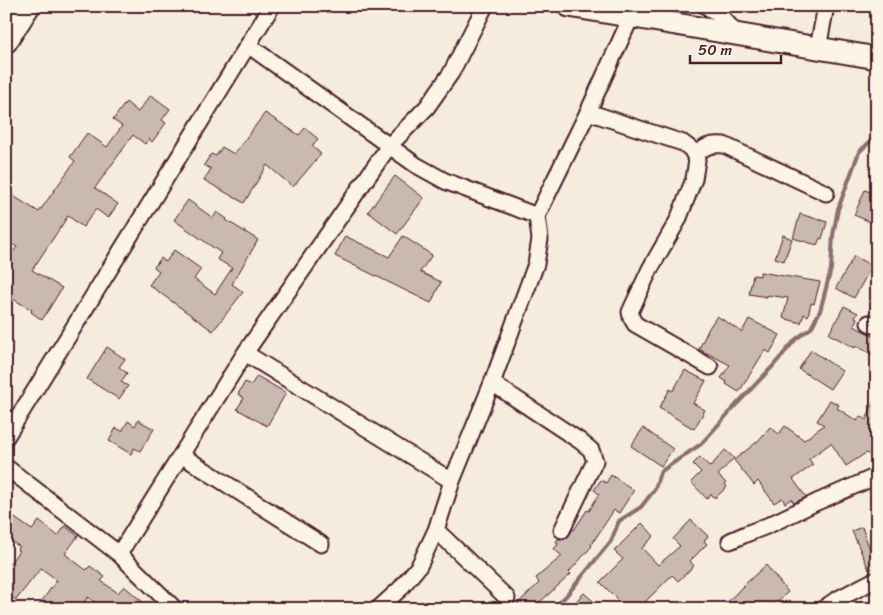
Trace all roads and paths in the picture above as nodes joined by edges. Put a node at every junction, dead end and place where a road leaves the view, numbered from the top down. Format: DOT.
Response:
graph roads {
  1 [pos="29,6"];
  2 [pos="272,6"];
  3 [pos="485,6"];
  4 [pos="569,6"];
  5 [pos="706,6"];
  6 [pos="826,6"];
  7 [pos="631,17"];
  8 [pos="736,34"];
  9 [pos="6,42"];
  10 [pos="248,45"];
  11 [pos="818,48"];
  12 [pos="877,58"];
  13 [pos="588,112"];
  14 [pos="389,146"];
  15 [pos="695,155"];
  16 [pos="826,193"];
  17 [pos="537,216"];
  18 [pos="245,353"];
  19 [pos="710,367"];
  20 [pos="492,383"];
  21 [pos="6,437"];
  22 [pos="181,455"];
  23 [pos="6,468"];
  24 [pos="877,476"];
  25 [pos="452,481"];
  26 [pos="436,530"];
  27 [pos="562,530"];
  28 [pos="730,542"];
  29 [pos="321,544"];
  30 [pos="119,554"];
  31 [pos="877,580"];
  32 [pos="507,598"];
  33 [pos="175,609"];
  34 [pos="378,609"];
  35 [pos="823,609"];
  1 -- 9 [label="street"];
  2 -- 10 [label="street"];
  3 -- 14 [label="street"];
  4 -- 7 [label="street"];
  5 -- 8 [label="street"];
  6 -- 11 [label="street"];
  7 -- 8 [label="street"];
  7 -- 13 [label="street"];
  8 -- 11 [label="street"];
  10 -- 14 [label="street"];
  10 -- 21 [label="street"];
  11 -- 12 [label="street"];
  13 -- 15 [label="street"];
  13 -- 17 [label="street"];
  14 -- 17 [label="street"];
  14 -- 18 [label="street"];
  15 -- 16 [label="street"];
  15 -- 19 [label="street"];
  17 -- 20 [label="street"];
  18 -- 22 [label="street"];
  18 -- 25 [label="street"];
  20 -- 25 [label="street"];
  20 -- 27 [label="street"];
  22 -- 29 [label="street"];
  22 -- 30 [label="street"];
  23 -- 30 [label="street"];
  24 -- 28 [label="street"];
  25 -- 26 [label="street"];
  26 -- 32 [label="street"];
  26 -- 34 [label="street"];
  30 -- 33 [label="street"];
  31 -- 35 [label="street"];
}
